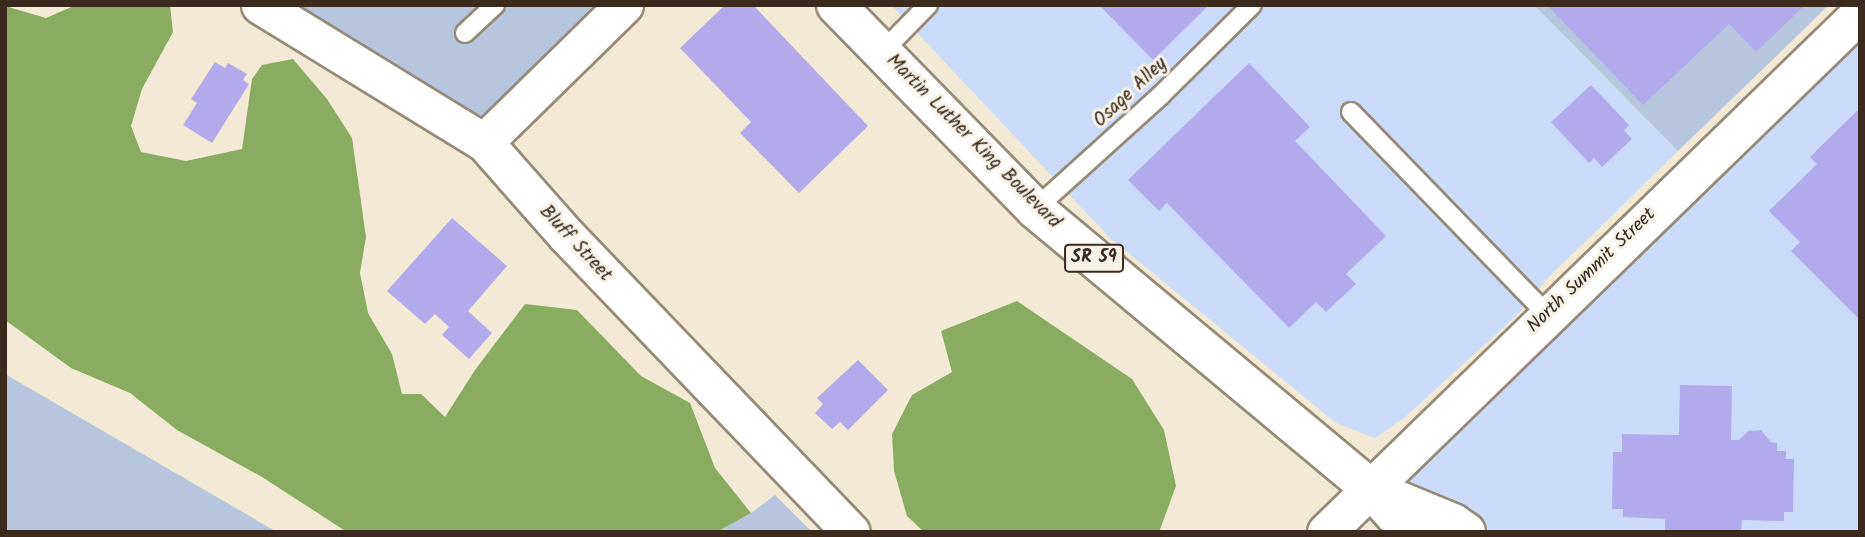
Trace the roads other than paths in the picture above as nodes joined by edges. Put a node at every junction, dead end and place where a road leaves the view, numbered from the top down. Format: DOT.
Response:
graph roads {
  1 [pos="260,5"];
  2 [pos="495,5"];
  3 [pos="624,5"];
  4 [pos="836,5"];
  5 [pos="928,5"];
  6 [pos="1252,5"];
  7 [pos="1860,13"];
  8 [pos="465,33"];
  9 [pos="882,52"];
  10 [pos="1351,112"];
  11 [pos="484,142"];
  12 [pos="1035,209"];
  13 [pos="1548,314"];
  14 [pos="1371,489"];
  15 [pos="851,532"];
  16 [pos="1326,532"];
  17 [pos="1410,532"];
  18 [pos="1466,532"];
  1 -- 11 [label="street, Bluff Street"];
  2 -- 8 [label="lane"];
  3 -- 11 [label="street"];
  4 -- 9 [label="main road, Martin Luther King Boulevard / SR 59"];
  5 -- 9 [label="lane"];
  6 -- 12 [label="lane, Osage Alley"];
  7 -- 13 [label="street, North Summit Street"];
  9 -- 12 [label="main road, Martin Luther King Boulevard / SR 59"];
  10 -- 13 [label="lane"];
  11 -- 15 [label="street, Bluff Street"];
  12 -- 14 [label="main road, Martin Luther King Boulevard / SR 59"];
  13 -- 14 [label="street, North Summit Street"];
  14 -- 16 [label="street, North Summit Street"];
  14 -- 17 [label="main road, Martin Luther King Boulevard / SR 59"];
  14 -- 18 [label="main road, Martin Luther King Boulevard / SR 59"];
}
